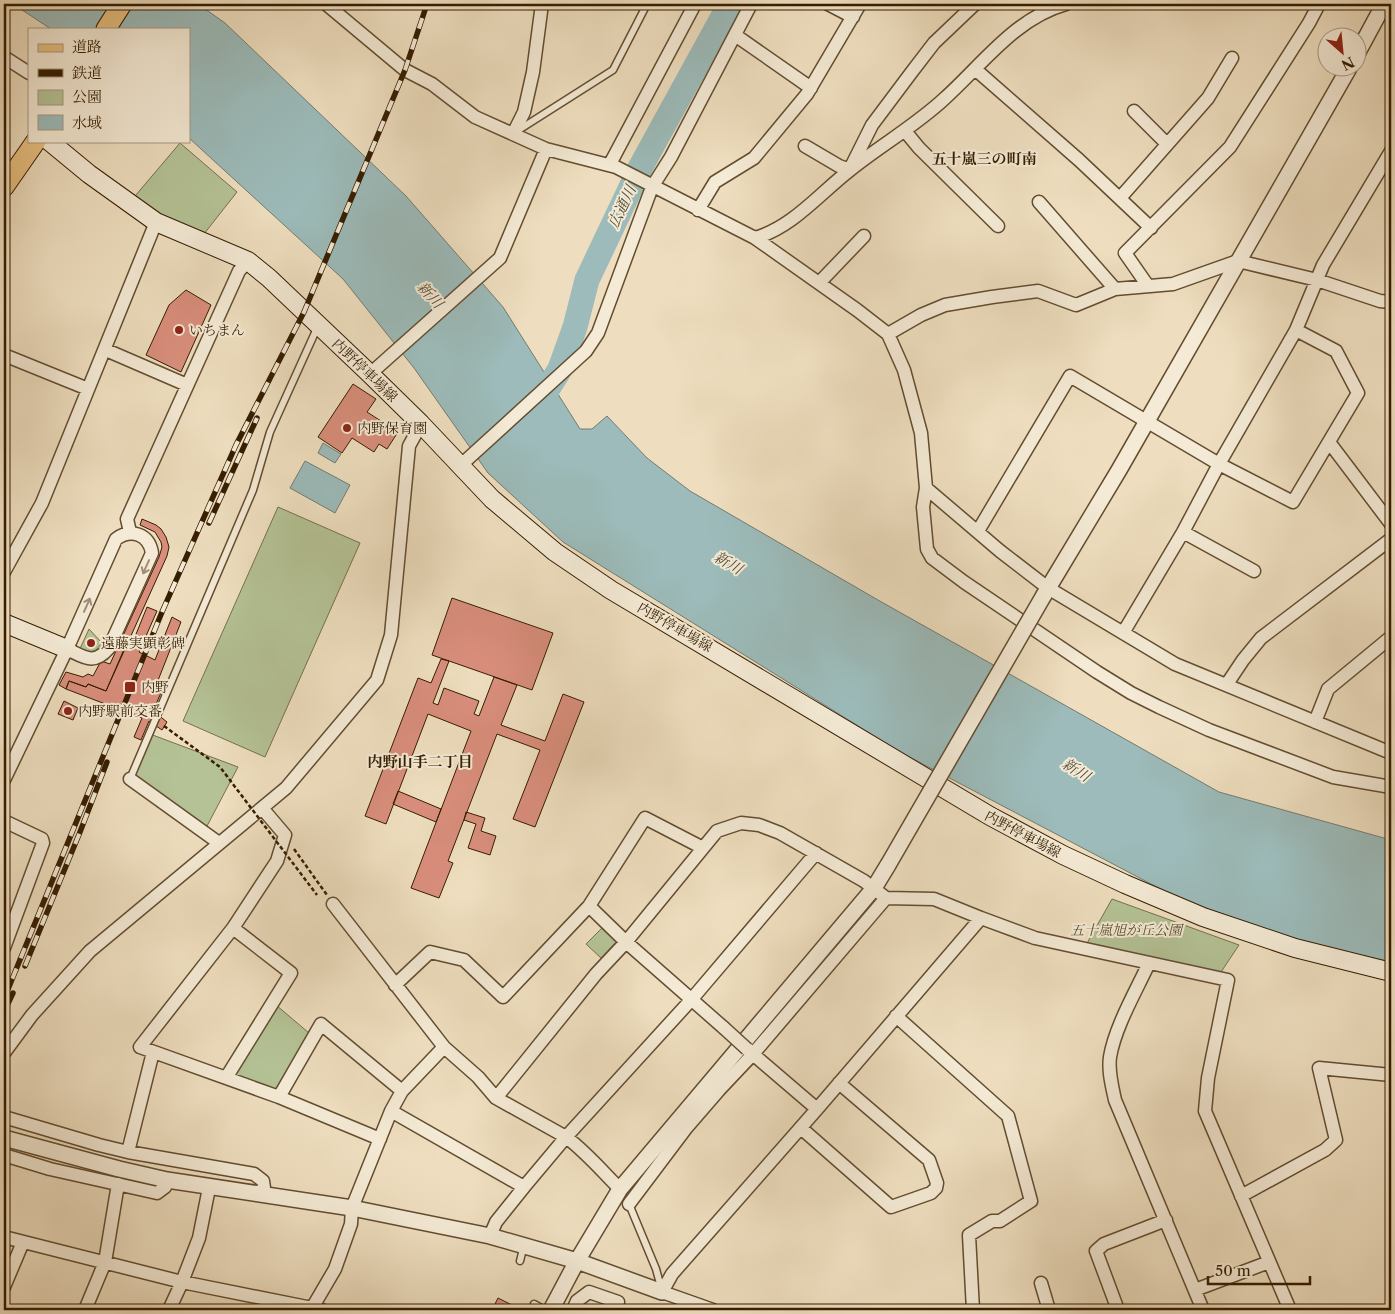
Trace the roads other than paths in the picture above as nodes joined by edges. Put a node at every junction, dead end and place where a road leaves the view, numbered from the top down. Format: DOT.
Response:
graph roads {
  1 [pos="122,4"];
  2 [pos="326,4"];
  3 [pos="542,4"];
  4 [pos="647,4"];
  5 [pos="695,4"];
  6 [pos="751,4"];
  7 [pos="828,4"];
  8 [pos="860,4"];
  9 [pos="975,4"];
  10 [pos="1066,4"];
  11 [pos="1319,4"];
  12 [pos="1384,4"];
  13 [pos="853,17"];
  14 [pos="107,28"];
  15 [pos="1368,34"];
  16 [pos="735,35"];
  17 [pos="4,57"];
  18 [pos="1232,58"];
  19 [pos="975,69"];
  20 [pos="28,73"];
  21 [pos="1343,78"];
  22 [pos="811,88"];
  23 [pos="1134,111"];
  24 [pos="905,131"];
  25 [pos="513,134"];
  26 [pos="35,142"];
  27 [pos="49,142"];
  28 [pos="1167,144"];
  29 [pos="804,146"];
  30 [pos="546,149"];
  31 [pos="1391,151"];
  32 [pos="613,166"];
  33 [pos="850,170"];
  34 [pos="649,185"];
  35 [pos="4,187"];
  36 [pos="1120,198"];
  37 [pos="1039,202"];
  38 [pos="698,210"];
  39 [pos="156,222"];
  40 [pos="998,226"];
  41 [pos="1150,228"];
  42 [pos="864,236"];
  43 [pos="755,238"];
  44 [pos="1238,260"];
  45 [pos="248,261"];
  46 [pos="1317,280"];
  47 [pos="819,283"];
  48 [pos="1148,286"];
  49 [pos="1115,289"];
  50 [pos="1391,302"];
  51 [pos="318,326"];
  52 [pos="1296,330"];
  53 [pos="888,334"];
  54 [pos="106,350"];
  55 [pos="5,358"];
  56 [pos="370,374"];
  57 [pos="187,385"];
  58 [pos="88,389"];
  59 [pos="1147,420"];
  60 [pos="421,424"];
  61 [pos="1328,442"];
  62 [pos="1220,464"];
  63 [pos="460,465"];
  64 [pos="926,488"];
  65 [pos="1391,524"];
  66 [pos="978,531"];
  67 [pos="130,532"];
  68 [pos="1183,532"];
  69 [pos="1391,539"];
  70 [pos="1254,571"];
  71 [pos="4,572"];
  72 [pos="1046,592"];
  73 [pos="4,623"];
  74 [pos="1123,633"];
  75 [pos="1391,637"];
  76 [pos="67,649"];
  77 [pos="1227,684"];
  78 [pos="1315,722"];
  79 [pos="1391,753"];
  80 [pos="130,779"];
  81 [pos="4,780"];
  82 [pos="1391,787"];
  83 [pos="262,808"];
  84 [pos="4,821"];
  85 [pos="219,843"];
  86 [pos="703,848"];
  87 [pos="816,853"];
  88 [pos="874,888"];
  89 [pos="886,898"];
  90 [pos="333,904"];
  91 [pos="589,906"];
  92 [pos="981,918"];
  93 [pos="233,928"];
  94 [pos="626,942"];
  95 [pos="4,948"];
  96 [pos="1149,963"];
  97 [pos="1391,972"];
  98 [pos="395,985"];
  99 [pos="691,1000"];
  100 [pos="896,1016"];
  101 [pos="444,1047"];
  102 [pos="153,1052"];
  103 [pos="750,1052"];
  104 [pos="4,1053"];
  105 [pos="1391,1075"];
  106 [pos="226,1078"];
  107 [pos="840,1083"];
  108 [pos="402,1091"];
  109 [pos="279,1097"];
  110 [pos="496,1098"];
  111 [pos="817,1110"];
  112 [pos="391,1111"];
  113 [pos="4,1117"];
  114 [pos="800,1128"];
  115 [pos="566,1137"];
  116 [pos="4,1138"];
  117 [pos="380,1139"];
  118 [pos="128,1152"];
  119 [pos="4,1155"];
  120 [pos="119,1177"];
  121 [pos="524,1186"];
  122 [pos="209,1188"];
  123 [pos="620,1189"];
  124 [pos="265,1195"];
  125 [pos="1241,1196"];
  126 [pos="629,1204"];
  127 [pos="352,1208"];
  128 [pos="1166,1220"];
  129 [pos="490,1236"];
  130 [pos="4,1237"];
  131 [pos="23,1242"];
  132 [pos="524,1245"];
  133 [pos="520,1261"];
  134 [pos="577,1261"];
  135 [pos="105,1262"];
  136 [pos="1269,1262"];
  137 [pos="182,1282"];
  138 [pos="1041,1283"];
  139 [pos="4,1287"];
  140 [pos="1195,1290"];
  141 [pos="662,1292"];
  142 [pos="534,1304"];
  143 [pos="315,1309"];
  144 [pos="85,1310"];
  145 [pos="168,1310"];
  146 [pos="545,1310"];
  147 [pos="551,1310"];
  148 [pos="572,1310"];
  149 [pos="615,1310"];
  150 [pos="713,1310"];
  151 [pos="972,1310"];
  152 [pos="1049,1310"];
  153 [pos="1118,1310"];
  154 [pos="1203,1310"];
  155 [pos="1290,1310"];
  1 -- 14 [label="main road"];
  2 -- 25 [label="street"];
  3 -- 25 [label="street"];
  4 -- 25 [label="lane"];
  5 -- 32 [label="street"];
  6 -- 16 [label="street"];
  7 -- 13 [label="street"];
  8 -- 13 [label="street"];
  9 -- 33 [label="street"];
  10 -- 19 [label="street"];
  11 -- 41 [label="street"];
  12 -- 15 [label="street"];
  13 -- 22 [label="street"];
  16 -- 22 [label="street"];
  16 -- 34 [label="street"];
  17 -- 20 [label="street"];
  18 -- 28 [label="street"];
  19 -- 24 [label="street"];
  19 -- 36 [label="street"];
  21 -- 44 [label="street"];
  22 -- 38 [label="street"];
  23 -- 28 [label="street"];
  24 -- 33 [label="street"];
  24 -- 40 [label="street"];
  25 -- 30 [label="street"];
  26 -- 35 [label="main road"];
  27 -- 39 [label="main road, 内野停車場線"];
  28 -- 36 [label="street"];
  29 -- 33 [label="street"];
  30 -- 32 [label="street"];
  30 -- 56 [label="street"];
  31 -- 46 [label="street"];
  32 -- 34 [label="street"];
  33 -- 43 [label="street"];
  34 -- 38 [label="street"];
  34 -- 63 [label="street"];
  36 -- 41 [label="street"];
  37 -- 49 [label="street"];
  38 -- 43 [label="street"];
  39 -- 45 [label="main road, 内野停車場線"];
  39 -- 54 [label="street"];
  41 -- 48 [label="street"];
  42 -- 47 [label="street"];
  43 -- 47 [label="street"];
  44 -- 46 [label="street"];
  44 -- 48 [label="street"];
  44 -- 59 [label="street"];
  45 -- 51 [label="main road, 内野停車場線"];
  45 -- 57 [label="street"];
  46 -- 50 [label="street"];
  46 -- 52 [label="street"];
  47 -- 53 [label="street"];
  48 -- 49 [label="street"];
  49 -- 53 [label="street"];
  51 -- 56 [label="main road, 内野停車場線"];
  51 -- 80 [label="lane"];
  52 -- 61 [label="street"];
  52 -- 62 [label="street"];
  53 -- 64 [label="street"];
  54 -- 57 [label="street"];
  54 -- 58 [label="street"];
  55 -- 58 [label="street"];
  56 -- 60 [label="main road, 内野停車場線"];
  57 -- 67 [label="street"];
  58 -- 71 [label="street"];
  59 -- 62 [label="street"];
  59 -- 66 [label="street"];
  59 -- 72 [label="street"];
  60 -- 63 [label="main road, 内野停車場線"];
  60 -- 83 [label="street"];
  61 -- 62 [label="street"];
  61 -- 65 [label="street"];
  62 -- 68 [label="street"];
  63 -- 97 [label="main road, 内野停車場線"];
  64 -- 66 [label="street"];
  64 -- 82 [label="street"];
  66 -- 72 [label="street"];
  76 -- 67 [label="street, one-way"];
  67 -- 76 [label="street, one-way"];
  68 -- 70 [label="street"];
  68 -- 74 [label="street"];
  69 -- 77 [label="street"];
  72 -- 74 [label="street"];
  72 -- 88 [label="street, bridge"];
  73 -- 76 [label="main road"];
  74 -- 77 [label="street"];
  75 -- 78 [label="street"];
  76 -- 81 [label="street"];
  77 -- 78 [label="street"];
  78 -- 79 [label="street"];
  80 -- 85 [label="street"];
  83 -- 85 [label="street"];
  83 -- 93 [label="street"];
  84 -- 95 [label="street"];
  85 -- 104 [label="street"];
  86 -- 87 [label="street"];
  86 -- 91 [label="street"];
  86 -- 94 [label="street"];
  87 -- 88 [label="street"];
  87 -- 99 [label="street"];
  88 -- 89 [label="street"];
  88 -- 123 [label="street"];
  89 -- 92 [label="street"];
  89 -- 103 [label="street"];
  90 -- 98 [label="street"];
  91 -- 94 [label="street"];
  91 -- 98 [label="street"];
  92 -- 96 [label="street"];
  92 -- 100 [label="street"];
  93 -- 102 [label="street"];
  93 -- 106 [label="street"];
  94 -- 99 [label="street"];
  94 -- 110 [label="street"];
  96 -- 125 [label="street"];
  96 -- 128 [label="street"];
  98 -- 101 [label="street"];
  99 -- 103 [label="street, bridge"];
  99 -- 115 [label="street"];
  100 -- 107 [label="street"];
  100 -- 151 [label="street"];
  101 -- 108 [label="street"];
  101 -- 110 [label="street"];
  102 -- 106 [label="street"];
  102 -- 118 [label="street"];
  103 -- 111 [label="street"];
  103 -- 126 [label="street"];
  105 -- 125 [label="street"];
  106 -- 109 [label="street"];
  107 -- 111 [label="street"];
  107 -- 114 [label="street"];
  108 -- 109 [label="street"];
  108 -- 112 [label="street"];
  109 -- 117 [label="street"];
  110 -- 115 [label="street"];
  111 -- 114 [label="street"];
  112 -- 117 [label="street"];
  112 -- 121 [label="street"];
  113 -- 118 [label="street"];
  114 -- 141 [label="street"];
  115 -- 121 [label="street"];
  115 -- 123 [label="street"];
  116 -- 120 [label="street"];
  117 -- 127 [label="street"];
  118 -- 124 [label="street"];
  119 -- 120 [label="street"];
  120 -- 122 [label="street"];
  120 -- 135 [label="street"];
  121 -- 129 [label="street"];
  122 -- 124 [label="street"];
  122 -- 137 [label="street"];
  123 -- 134 [label="street"];
  124 -- 127 [label="street"];
  125 -- 136 [label="street"];
  126 -- 141 [label="lane"];
  127 -- 129 [label="street"];
  127 -- 143 [label="street"];
  128 -- 140 [label="street"];
  128 -- 153 [label="street"];
  129 -- 132 [label="street"];
  130 -- 131 [label="street"];
  131 -- 135 [label="street"];
  131 -- 139 [label="street"];
  132 -- 133 [label="lane"];
  132 -- 134 [label="street"];
  134 -- 141 [label="street"];
  134 -- 147 [label="street"];
  135 -- 137 [label="street"];
  135 -- 144 [label="street"];
  136 -- 140 [label="street"];
  136 -- 155 [label="street"];
  137 -- 143 [label="street"];
  137 -- 145 [label="street"];
  138 -- 152 [label="street"];
  140 -- 154 [label="street"];
  141 -- 150 [label="street"];
  142 -- 146 [label="lane"];
  148 -- 149 [label="street"];
}
